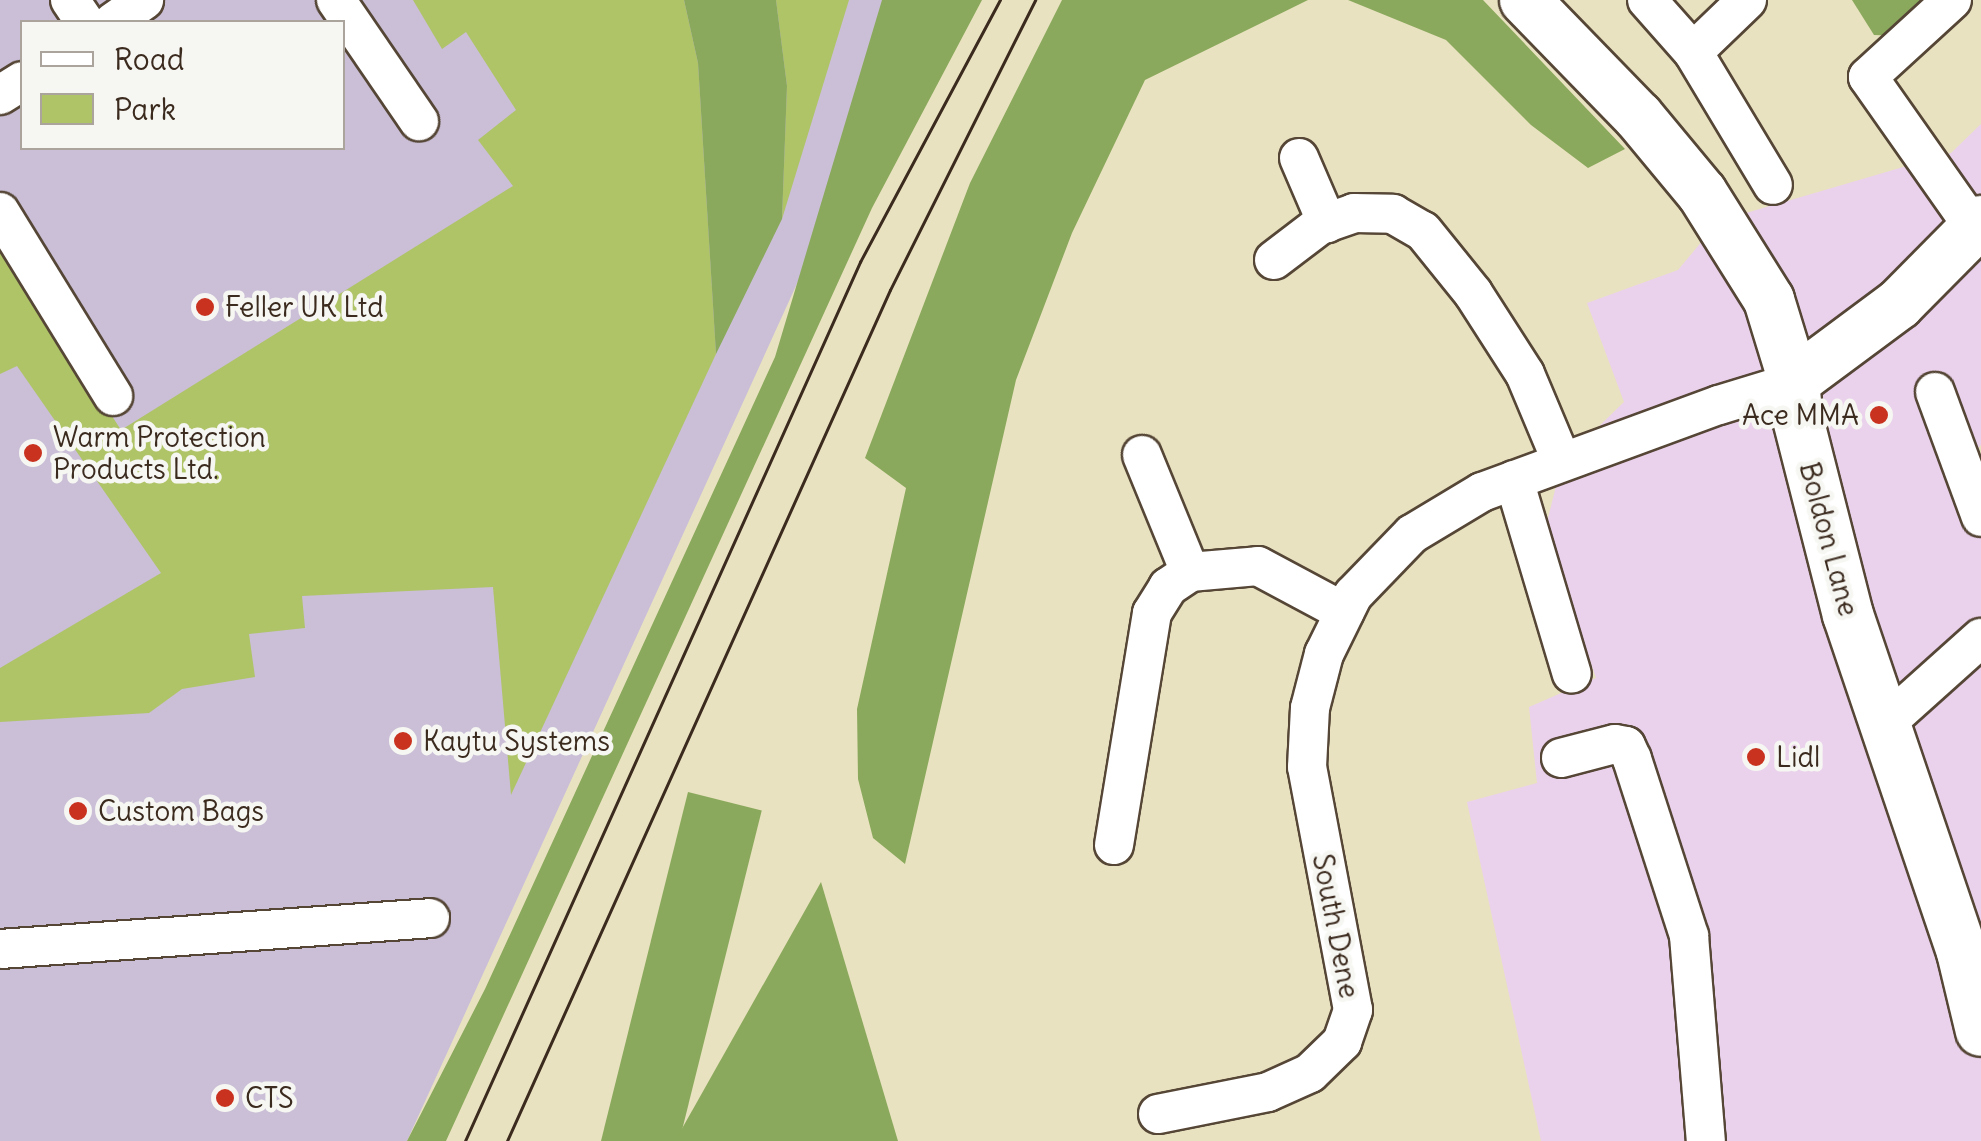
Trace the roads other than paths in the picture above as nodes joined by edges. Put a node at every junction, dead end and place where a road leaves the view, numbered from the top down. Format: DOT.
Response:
graph roads {
  1 [pos="144,0"];
  2 [pos="336,0"];
  3 [pos="1525,0"];
  4 [pos="1647,0"];
  5 [pos="1747,0"];
  6 [pos="1952,0"];
  7 [pos="115,20"];
  8 [pos="1693,52"];
  9 [pos="419,121"];
  10 [pos="1299,158"];
  11 [pos="1774,186"];
  12 [pos="0,212"];
  13 [pos="1328,223"];
  14 [pos="1977,224"];
  15 [pos="1274,260"];
  16 [pos="1794,382"];
  17 [pos="1935,392"];
  18 [pos="113,396"];
  19 [pos="1142,455"];
  20 [pos="1971,455"];
  21 [pos="1562,462"];
  22 [pos="1514,480"];
  23 [pos="1981,516"];
  24 [pos="1190,572"];
  25 [pos="1344,612"];
  26 [pos="1981,638"];
  27 [pos="1572,674"];
  28 [pos="1884,724"];
  29 [pos="1561,758"];
  30 [pos="1114,845"];
  31 [pos="430,918"];
  32 [pos="0,949"];
  33 [pos="1981,1030"];
  34 [pos="1158,1114"];
  35 [pos="1706,1141"];
  1 -- 7 [label="street"];
  2 -- 9 [label="street"];
  3 -- 16 [label="main road, Boldon Lane"];
  4 -- 8 [label="street"];
  5 -- 8 [label="street"];
  6 -- 14 [label="street"];
  8 -- 11 [label="street"];
  10 -- 13 [label="street"];
  12 -- 18 [label="street"];
  13 -- 15 [label="street"];
  13 -- 21 [label="street"];
  14 -- 16 [label="main road"];
  16 -- 21 [label="street, South Dene"];
  16 -- 28 [label="main road, Boldon Lane"];
  17 -- 20 [label="street"];
  19 -- 24 [label="street"];
  20 -- 23 [label="street"];
  21 -- 22 [label="street, South Dene"];
  22 -- 25 [label="street, South Dene"];
  22 -- 27 [label="street"];
  24 -- 25 [label="street"];
  24 -- 30 [label="street"];
  25 -- 34 [label="street, South Dene"];
  26 -- 28 [label="street"];
  28 -- 33 [label="main road, Boldon Lane"];
  29 -- 35 [label="street"];
  31 -- 32 [label="street"];
}
